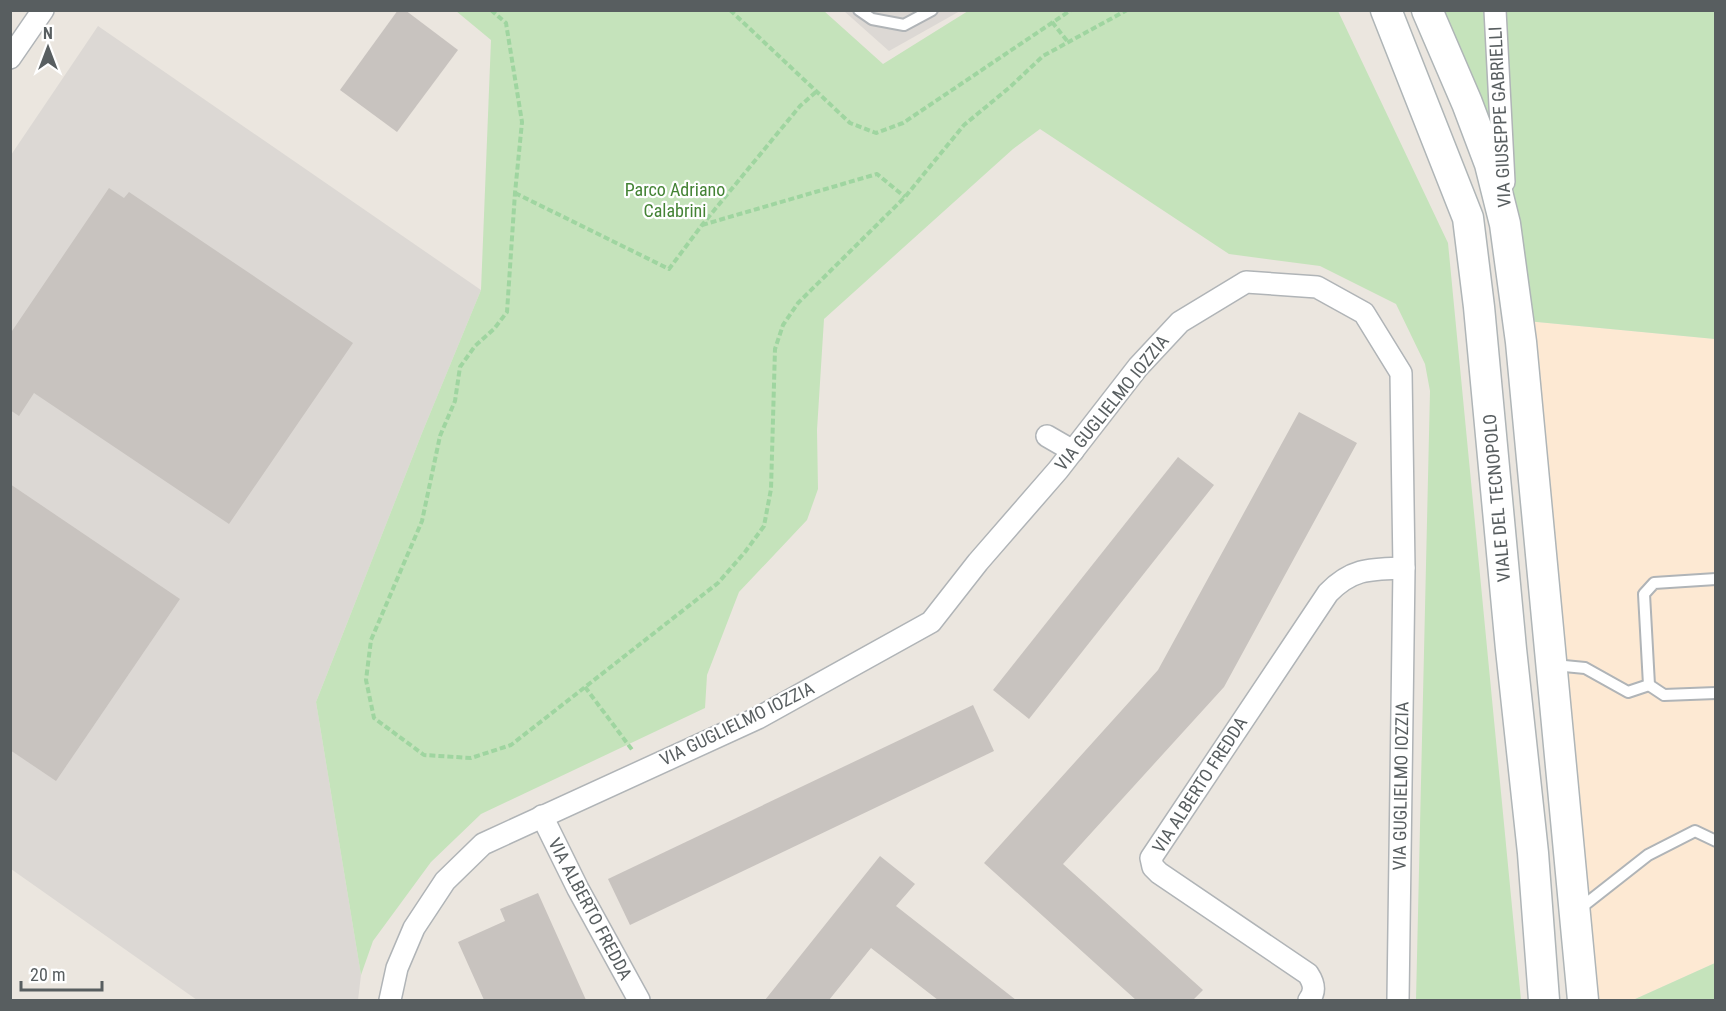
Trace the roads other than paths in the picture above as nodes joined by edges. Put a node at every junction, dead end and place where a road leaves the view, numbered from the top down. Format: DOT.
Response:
graph roads {
  1 [pos="43,10"];
  2 [pos="859,10"];
  3 [pos="932,10"];
  4 [pos="1384,10"];
  5 [pos="1427,10"];
  6 [pos="1495,10"];
  7 [pos="10,58"];
  8 [pos="1505,224"];
  9 [pos="1047,436"];
  10 [pos="1073,451"];
  11 [pos="1404,568"];
  12 [pos="1716,579"];
  13 [pos="1552,665"];
  14 [pos="1649,685"];
  15 [pos="1716,693"];
  16 [pos="542,816"];
  17 [pos="1716,841"];
  18 [pos="1575,912"];
  19 [pos="390,1000"];
  20 [pos="639,1000"];
  21 [pos="1309,1000"];
  22 [pos="1398,1000"];
  23 [pos="1544,1000"];
  24 [pos="1583,1000"];
  1 -- 7 [label="street"];
  2 -- 3 [label="lane"];
  4 -- 23 [label="main road, VIALE DEL TECNOPOLO"];
  5 -- 8 [label="main road, VIALE DEL TECNOPOLO"];
  6 -- 8 [label="street, VIA GIUSEPPE GABRIELLI"];
  8 -- 13 [label="main road, VIALE DEL TECNOPOLO"];
  9 -- 10 [label="street"];
  10 -- 11 [label="street, VIA GUGLIELMO IOZZIA"];
  10 -- 16 [label="street, VIA GUGLIELMO IOZZIA"];
  11 -- 21 [label="street, VIA ALBERTO FREDDA"];
  11 -- 22 [label="street, VIA GUGLIELMO IOZZIA"];
  12 -- 14 [label="lane"];
  13 -- 14 [label="lane"];
  13 -- 18 [label="main road, VIALE DEL TECNOPOLO"];
  14 -- 15 [label="lane"];
  16 -- 19 [label="street, VIA GUGLIELMO IOZZIA"];
  16 -- 20 [label="street, VIA ALBERTO FREDDA"];
  17 -- 18 [label="lane"];
  18 -- 24 [label="main road, VIALE DEL TECNOPOLO"];
}
